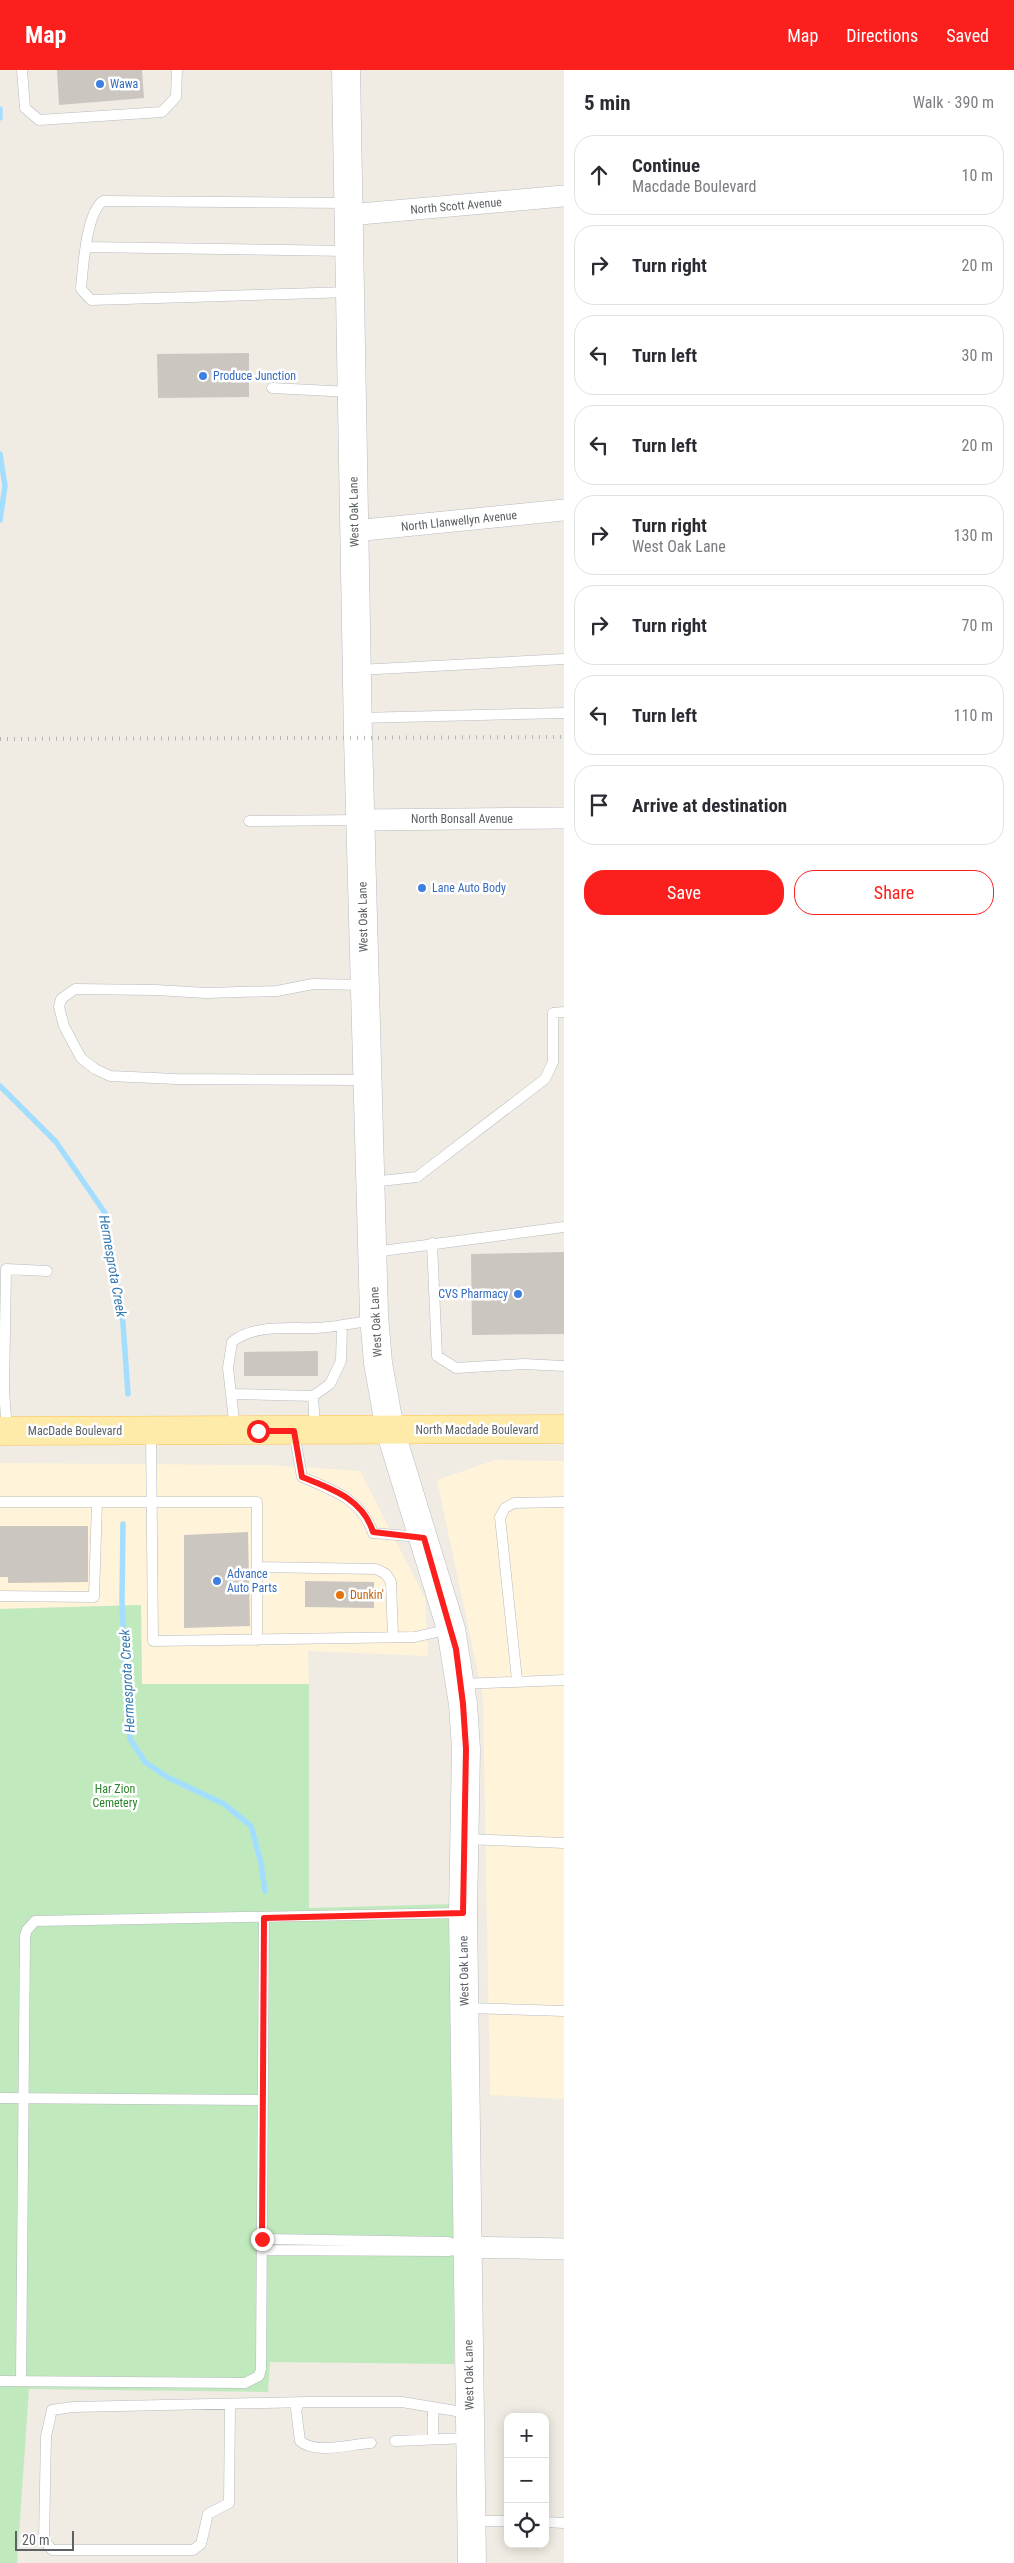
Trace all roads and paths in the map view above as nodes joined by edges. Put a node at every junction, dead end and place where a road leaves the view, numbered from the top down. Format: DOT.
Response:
graph roads {
  1 [pos="22,70"];
  2 [pos="177,70"];
  3 [pos="346,70"];
  4 [pos="564,196"];
  5 [pos="348,209"];
  6 [pos="86,247"];
  7 [pos="349,251"];
  8 [pos="350,292"];
  9 [pos="272,388"];
  10 [pos="352,392"];
  11 [pos="564,510"];
  12 [pos="354,531"];
  13 [pos="564,659"];
  14 [pos="357,670"];
  15 [pos="564,713"];
  16 [pos="358,718"];
  17 [pos="564,818"];
  18 [pos="361,820"];
  19 [pos="249,821"];
  20 [pos="365,985"];
  21 [pos="564,1012"];
  22 [pos="368,1080"];
  23 [pos="370,1182"];
  24 [pos="564,1227"];
  25 [pos="432,1243"];
  26 [pos="373,1252"];
  27 [pos="47,1271"];
  28 [pos="375,1320"];
  29 [pos="342,1326"];
  30 [pos="564,1366"];
  31 [pos="2,1391"];
  32 [pos="230,1394"];
  33 [pos="313,1396"];
  34 [pos="564,1429"];
  35 [pos="151,1430"];
  36 [pos="390,1430"];
  37 [pos="4,1431"];
  38 [pos="235,1431"];
  39 [pos="305,1431"];
  40 [pos="0,1502"];
  41 [pos="97,1502"];
  42 [pos="152,1502"];
  43 [pos="564,1502"];
  44 [pos="424,1538"];
  45 [pos="257,1567"];
  46 [pos="0,1596"];
  47 [pos="451,1629"];
  48 [pos="392,1637"];
  49 [pos="257,1640"];
  50 [pos="517,1680"];
  51 [pos="564,1680"];
  52 [pos="461,1684"];
  53 [pos="464,1838"];
  54 [pos="564,1843"];
  55 [pos="463,1913"];
  56 [pos="264,1918"];
  57 [pos="464,2008"];
  58 [pos="564,2011"];
  59 [pos="0,2098"];
  60 [pos="24,2098"];
  61 [pos="263,2100"];
  62 [pos="262,2239"];
  63 [pos="467,2247"];
  64 [pos="564,2249"];
  65 [pos="262,2250"];
  66 [pos="0,2381"];
  67 [pos="21,2381"];
  68 [pos="300,2403"];
  69 [pos="230,2404"];
  70 [pos="433,2407"];
  71 [pos="470,2425"];
  72 [pos="433,2438"];
  73 [pos="395,2441"];
  74 [pos="371,2442"];
  75 [pos="471,2521"];
  76 [pos="504,2522"];
  77 [pos="549,2522"];
  78 [pos="564,2523"];
  79 [pos="472,2563"];
  1 -- 2 [label="lane"];
  3 -- 5 [label="main road, West Oak Lane"];
  4 -- 5 [label="street, North Scott Avenue"];
  5 -- 6 [label="lane"];
  5 -- 7 [label="main road, West Oak Lane"];
  6 -- 7 [label="lane"];
  6 -- 8 [label="lane"];
  7 -- 8 [label="main road, West Oak Lane"];
  8 -- 10 [label="main road, West Oak Lane"];
  9 -- 10 [label="lane"];
  10 -- 12 [label="main road, West Oak Lane"];
  11 -- 12 [label="street, North Llanwellyn Avenue"];
  12 -- 14 [label="main road, West Oak Lane"];
  13 -- 14 [label="lane"];
  14 -- 16 [label="main road, West Oak Lane"];
  15 -- 16 [label="lane"];
  16 -- 18 [label="main road, West Oak Lane"];
  17 -- 18 [label="street, North Bonsall Avenue"];
  18 -- 19 [label="lane"];
  18 -- 20 [label="main road, West Oak Lane"];
  20 -- 22 [label="main road, West Oak Lane"];
  20 -- 22 [label="lane"];
  21 -- 23 [label="lane"];
  22 -- 23 [label="main road, West Oak Lane"];
  23 -- 26 [label="main road, West Oak Lane"];
  24 -- 25 [label="lane"];
  25 -- 26 [label="lane"];
  25 -- 30 [label="lane"];
  26 -- 28 [label="main road, West Oak Lane"];
  27 -- 31 [label="lane"];
  28 -- 29 [label="lane"];
  28 -- 36 [label="main road, West Oak Lane"];
  29 -- 32 [label="lane"];
  29 -- 33 [label="lane"];
  31 -- 37 [label="lane"];
  32 -- 33 [label="lane"];
  32 -- 38 [label="lane"];
  33 -- 39 [label="lane"];
  34 -- 36 [label="main road, North Macdade Boulevard"];
  35 -- 37 [label="main road, MacDade Boulevard"];
  35 -- 38 [label="main road"];
  35 -- 42 [label="lane"];
  36 -- 39 [label="main road"];
  36 -- 44 [label="main road, West Oak Lane"];
  38 -- 39 [label="main road"];
  39 -- 44 [label="lane"];
  40 -- 41 [label="lane"];
  41 -- 42 [label="lane"];
  41 -- 46 [label="lane"];
  42 -- 45 [label="lane"];
  42 -- 49 [label="lane"];
  43 -- 50 [label="lane"];
  44 -- 47 [label="main road, West Oak Lane"];
  45 -- 48 [label="lane"];
  45 -- 49 [label="lane"];
  47 -- 48 [label="lane"];
  47 -- 52 [label="main road, West Oak Lane"];
  48 -- 49 [label="lane"];
  50 -- 51 [label="lane"];
  50 -- 52 [label="lane"];
  52 -- 53 [label="main road, West Oak Lane"];
  53 -- 54 [label="lane"];
  53 -- 55 [label="main road, West Oak Lane"];
  55 -- 56 [label="lane"];
  55 -- 57 [label="main road, West Oak Lane"];
  56 -- 60 [label="lane"];
  56 -- 61 [label="lane"];
  57 -- 58 [label="lane"];
  57 -- 63 [label="main road, West Oak Lane"];
  59 -- 60 [label="lane"];
  60 -- 61 [label="lane"];
  60 -- 67 [label="lane"];
  61 -- 62 [label="lane"];
  62 -- 63 [label="lane"];
  62 -- 65 [label="lane"];
  63 -- 64 [label="street"];
  63 -- 65 [label="lane"];
  63 -- 71 [label="main road, West Oak Lane"];
  65 -- 67 [label="lane"];
  66 -- 67 [label="lane"];
  68 -- 69 [label="lane"];
  68 -- 70 [label="lane"];
  68 -- 74 [label="lane"];
  69 -- 69 [label="lane"];
  70 -- 71 [label="lane"];
  70 -- 72 [label="lane"];
  71 -- 72 [label="lane"];
  71 -- 75 [label="main road, West Oak Lane"];
  72 -- 73 [label="lane"];
  75 -- 76 [label="lane"];
  75 -- 79 [label="main road, West Oak Lane"];
  77 -- 78 [label="lane"];
}
